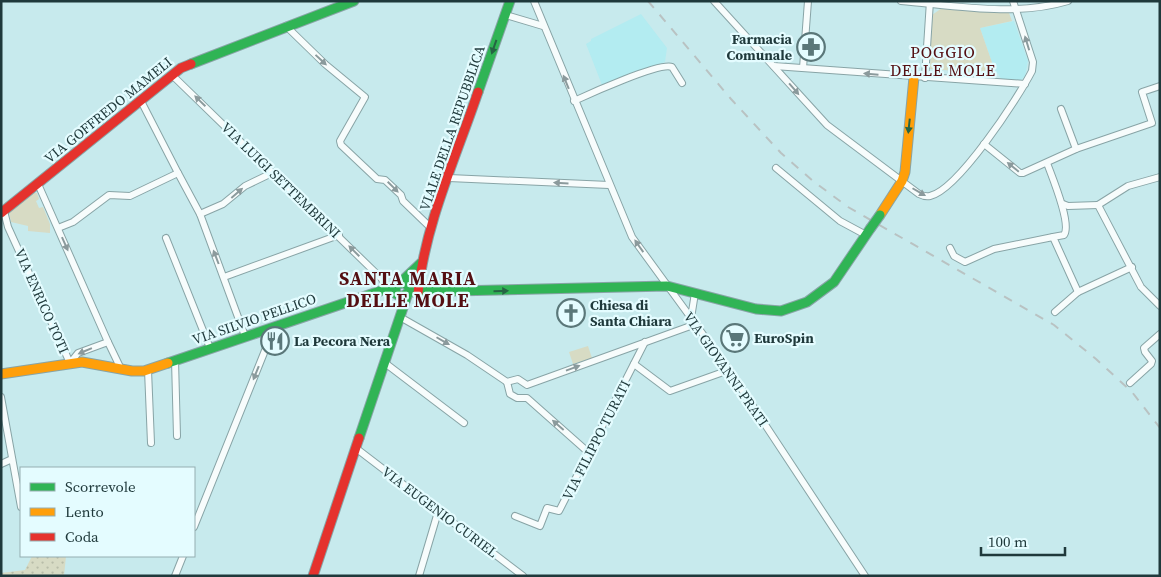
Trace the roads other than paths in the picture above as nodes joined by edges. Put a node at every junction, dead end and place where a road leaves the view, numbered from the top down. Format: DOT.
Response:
graph roads {
  1 [pos="354,1"];
  2 [pos="510,1"];
  3 [pos="534,1"];
  4 [pos="714,1"];
  5 [pos="808,1"];
  6 [pos="901,1"];
  7 [pos="1013,1"];
  8 [pos="1068,1"];
  9 [pos="930,2"];
  10 [pos="1017,10"];
  11 [pos="506,15"];
  12 [pos="286,26"];
  13 [pos="543,26"];
  14 [pos="774,66"];
  15 [pos="803,68"];
  16 [pos="172,75"];
  17 [pos="914,77"];
  18 [pos="925,78"];
  19 [pos="682,82"];
  20 [pos="1025,84"];
  21 [pos="1160,86"];
  22 [pos="141,101"];
  23 [pos="574,101"];
  24 [pos="1061,109"];
  25 [pos="984,144"];
  26 [pos="1076,149"];
  27 [pos="1047,163"];
  28 [pos="776,168"];
  29 [pos="274,172"];
  30 [pos="178,173"];
  31 [pos="449,178"];
  32 [pos="1159,180"];
  33 [pos="902,181"];
  34 [pos="38,184"];
  35 [pos="610,185"];
  36 [pos="1063,204"];
  37 [pos="1098,205"];
  38 [pos="3,212"];
  39 [pos="200,214"];
  40 [pos="5,226"];
  41 [pos="58,228"];
  42 [pos="431,228"];
  43 [pos="868,232"];
  44 [pos="338,235"];
  45 [pos="1054,237"];
  46 [pos="166,238"];
  47 [pos="950,248"];
  48 [pos="421,264"];
  49 [pos="1132,267"];
  50 [pos="224,277"];
  51 [pos="398,284"];
  52 [pos="667,286"];
  53 [pos="385,288"];
  54 [pos="1078,292"];
  55 [pos="412,293"];
  56 [pos="695,293"];
  57 [pos="398,296"];
  58 [pos="1160,306"];
  59 [pos="1055,312"];
  60 [pos="401,316"];
  61 [pos="694,321"];
  62 [pos="271,327"];
  63 [pos="1160,334"];
  64 [pos="245,336"];
  65 [pos="108,342"];
  66 [pos="645,342"];
  67 [pos="210,348"];
  68 [pos="175,360"];
  69 [pos="70,363"];
  70 [pos="385,363"];
  71 [pos="634,364"];
  72 [pos="121,369"];
  73 [pos="148,370"];
  74 [pos="729,370"];
  75 [pos="1,374"];
  76 [pos="507,382"];
  77 [pos="1130,383"];
  78 [pos="1,397"];
  79 [pos="464,423"];
  80 [pos="177,436"];
  81 [pos="151,443"];
  82 [pos="357,449"];
  83 [pos="588,452"];
  84 [pos="12,459"];
  85 [pos="1,464"];
  86 [pos="20,502"];
  87 [pos="438,512"];
  88 [pos="515,516"];
  89 [pos="195,525"];
  90 [pos="183,557"];
  91 [pos="175,576"];
  92 [pos="313,576"];
  93 [pos="419,576"];
  94 [pos="523,576"];
  95 [pos="865,576"];
  1 -- 12 [label="street, VIA GOFFREDO MAMELI"];
  2 -- 11 [label="street, VIALE DELLA REPUBBLICA"];
  3 -- 13 [label="street, VIA GIOVANNI PRATI"];
  4 -- 14 [label="street"];
  5 -- 15 [label="street"];
  6 -- 9 [label="street"];
  7 -- 10 [label="street"];
  8 -- 10 [label="street"];
  9 -- 10 [label="street"];
  9 -- 18 [label="street"];
  20 -- 10 [label="street, one-way"];
  11 -- 13 [label="street"];
  11 -- 31 [label="street, VIALE DELLA REPUBBLICA, one-way"];
  12 -- 16 [label="street, VIA GOFFREDO MAMELI"];
  12 -- 42 [label="street, one-way"];
  23 -- 13 [label="street, VIA GIOVANNI PRATI, one-way"];
  14 -- 15 [label="street"];
  14 -- 33 [label="street, one-way"];
  17 -- 15 [label="street, one-way"];
  16 -- 22 [label="street, VIA GOFFREDO MAMELI"];
  29 -- 16 [label="street, VIA LUIGI SETTEMBRINI, one-way"];
  17 -- 18 [label="street"];
  17 -- 33 [label="street, one-way"];
  18 -- 20 [label="street"];
  19 -- 23 [label="street"];
  20 -- 25 [label="street"];
  21 -- 26 [label="street"];
  22 -- 30 [label="street"];
  22 -- 34 [label="street, VIA GOFFREDO MAMELI"];
  23 -- 35 [label="street, VIA GIOVANNI PRATI"];
  24 -- 26 [label="street"];
  27 -- 25 [label="street, one-way"];
  33 -- 25 [label="street, one-way"];
  26 -- 27 [label="street"];
  27 -- 36 [label="street"];
  28 -- 43 [label="street"];
  39 -- 29 [label="street, one-way"];
  29 -- 44 [label="street, VIA LUIGI SETTEMBRINI"];
  30 -- 39 [label="street"];
  30 -- 41 [label="street"];
  35 -- 31 [label="street, one-way"];
  31 -- 42 [label="street, VIALE DELLA REPUBBLICA"];
  32 -- 37 [label="street"];
  33 -- 43 [label="street, bridge"];
  34 -- 38 [label="street, VIA GOFFREDO MAMELI"];
  34 -- 41 [label="street"];
  52 -- 35 [label="street, VIA GIOVANNI PRATI, one-way"];
  36 -- 37 [label="street"];
  36 -- 45 [label="street"];
  37 -- 49 [label="street"];
  38 -- 40 [label="street, VIA ENRICO TOTI"];
  50 -- 39 [label="street, one-way"];
  40 -- 69 [label="street, VIA ENRICO TOTI"];
  41 -- 65 [label="street, one-way"];
  42 -- 48 [label="street, VIALE DELLA REPUBBLICA"];
  43 -- 56 [label="street"];
  44 -- 50 [label="street"];
  53 -- 44 [label="street, VIA LUIGI SETTEMBRINI, one-way"];
  45 -- 47 [label="street"];
  45 -- 54 [label="street"];
  46 -- 67 [label="street"];
  48 -- 51 [label="street"];
  48 -- 55 [label="street, VIALE DELLA REPUBBLICA"];
  49 -- 54 [label="street"];
  49 -- 58 [label="street"];
  50 -- 64 [label="street"];
  51 -- 53 [label="street, VIA SILVIO PELLICO"];
  51 -- 55 [label="street"];
  51 -- 57 [label="street"];
  55 -- 52 [label="street, one-way"];
  52 -- 56 [label="street"];
  52 -- 61 [label="street, VIA GIOVANNI PRATI"];
  53 -- 62 [label="street, VIA SILVIO PELLICO"];
  54 -- 59 [label="street"];
  55 -- 57 [label="street"];
  55 -- 60 [label="street, VIALE DELLA REPUBBLICA"];
  56 -- 61 [label="street"];
  57 -- 60 [label="street"];
  60 -- 70 [label="street"];
  60 -- 76 [label="street, one-way"];
  61 -- 66 [label="street"];
  61 -- 74 [label="street, VIA GIOVANNI PRATI"];
  62 -- 64 [label="street, VIA SILVIO PELLICO"];
  62 -- 89 [label="street, one-way"];
  63 -- 77 [label="street"];
  64 -- 67 [label="street, VIA SILVIO PELLICO"];
  65 -- 69 [label="street, one-way"];
  65 -- 72 [label="street"];
  66 -- 71 [label="street, VIA FILIPPO TURATI"];
  76 -- 66 [label="street, one-way"];
  67 -- 68 [label="street, VIA SILVIO PELLICO"];
  68 -- 73 [label="street, VIA SILVIO PELLICO"];
  68 -- 80 [label="street"];
  69 -- 72 [label="street, VIA SILVIO PELLICO"];
  69 -- 75 [label="street, VIA SILVIO PELLICO"];
  70 -- 79 [label="street"];
  70 -- 82 [label="street"];
  71 -- 74 [label="street"];
  71 -- 83 [label="street, VIA FILIPPO TURATI"];
  72 -- 73 [label="street, VIA SILVIO PELLICO"];
  73 -- 81 [label="street"];
  74 -- 95 [label="street, VIA GIOVANNI PRATI"];
  83 -- 76 [label="street, one-way"];
  78 -- 84 [label="street"];
  82 -- 87 [label="street, VIA EUGENIO CURIEL"];
  82 -- 92 [label="street"];
  83 -- 88 [label="street, VIA FILIPPO TURATI"];
  84 -- 85 [label="street"];
  84 -- 86 [label="street"];
  87 -- 93 [label="street"];
  87 -- 94 [label="street, VIA EUGENIO CURIEL"];
  90 -- 91 [label="street"];
}
